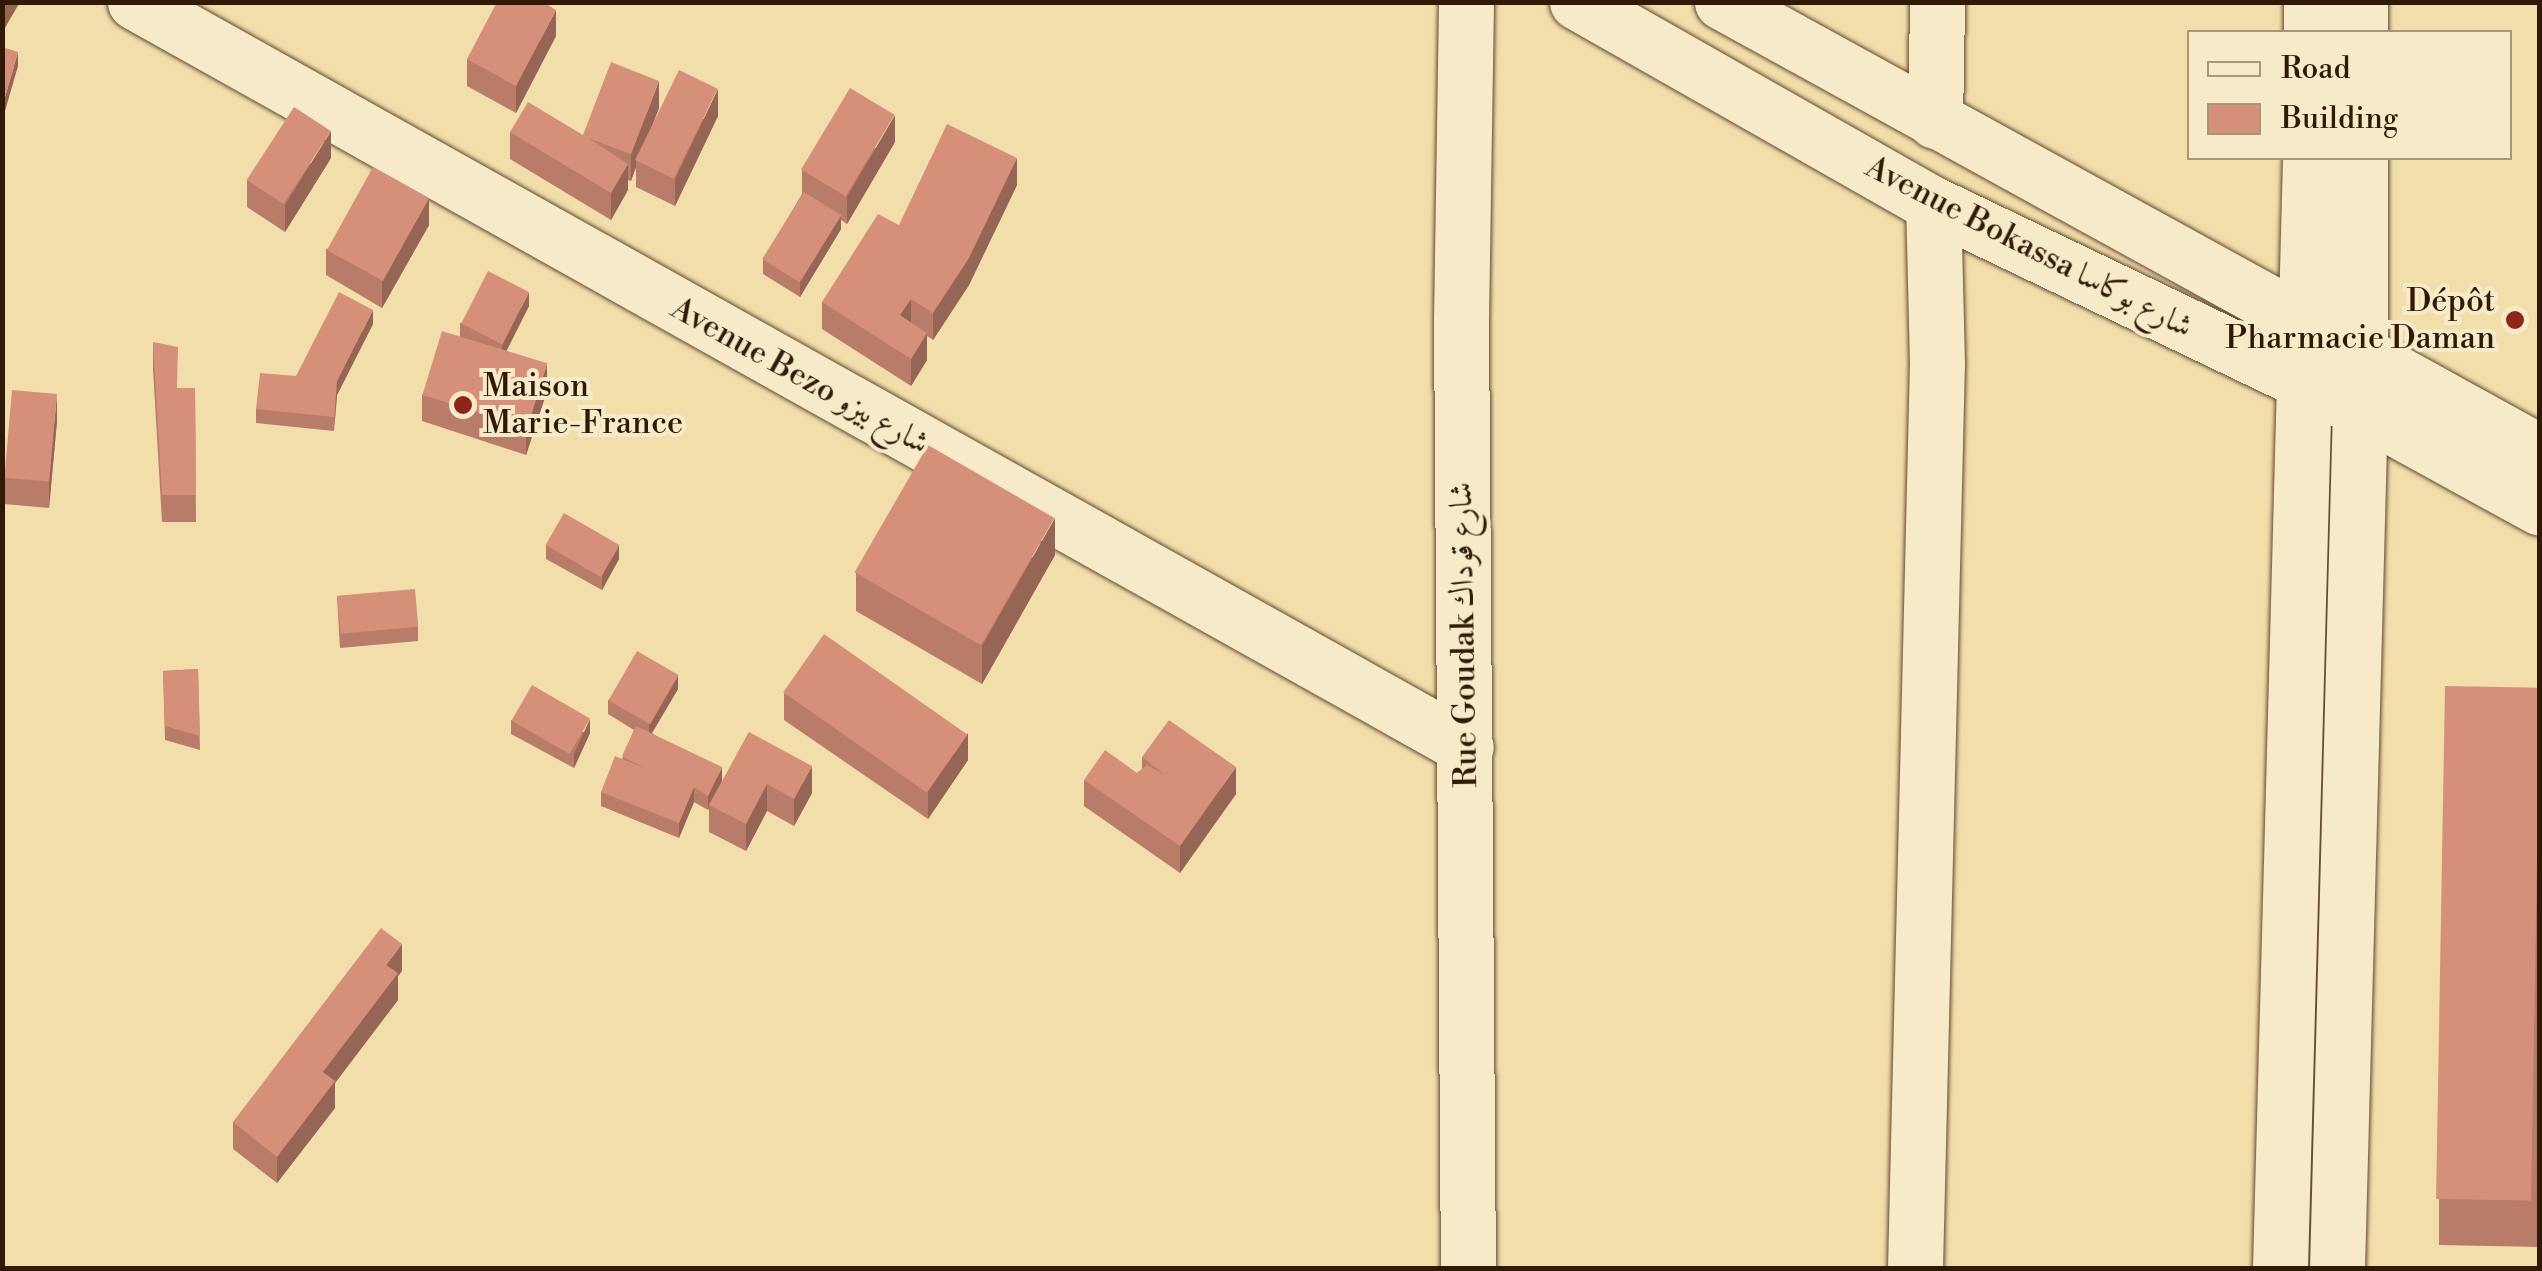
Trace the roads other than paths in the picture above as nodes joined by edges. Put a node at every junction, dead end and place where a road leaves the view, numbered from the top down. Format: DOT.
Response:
graph roads {
  1 [pos="135,2"];
  2 [pos="1466,2"];
  3 [pos="1577,2"];
  4 [pos="1722,2"];
  5 [pos="1936,2"];
  6 [pos="2311,2"];
  7 [pos="2360,2"];
  8 [pos="2311,30"];
  9 [pos="2360,30"];
  10 [pos="1936,121"];
  11 [pos="2310,160"];
  12 [pos="2360,160"];
  13 [pos="1933,204"];
  14 [pos="2308,324"];
  15 [pos="2360,352"];
  16 [pos="2306,387"];
  17 [pos="2360,409"];
  18 [pos="2540,452"];
  19 [pos="2540,508"];
  20 [pos="1466,747"];
  21 [pos="1468,1268"];
  22 [pos="1915,1268"];
  23 [pos="2280,1268"];
  24 [pos="2336,1268"];
  1 -- 20 [label="street, Avenue Bezo شارع بيزو"];
  2 -- 20 [label="street, Rue Goudak شارع قوداك"];
  3 -- 13 [label="street, Avenue Bokassa شارع بوكاسا"];
  4 -- 10 [label="street, Avenue Bokassa شارع بوكاسا"];
  5 -- 10 [label="street"];
  6 -- 8 [label="street"];
  7 -- 9 [label="street"];
  10 -- 14 [label="street, Avenue Bokassa شارع بوكاسا"];
  11 -- 14 [label="street"];
  12 -- 15 [label="street"];
  13 -- 16 [label="street, Avenue Bokassa شارع بوكاسا"];
  13 -- 22 [label="street"];
  14 -- 15 [label="street, Avenue Bokassa شارع بوكاسا"];
  14 -- 16 [label="street"];
  15 -- 17 [label="street"];
  15 -- 18 [label="street, Avenue Bokassa شارع بوكاسا"];
  16 -- 17 [label="street, Avenue Bokassa شارع بوكاسا"];
  16 -- 23 [label="street"];
  17 -- 19 [label="street, Avenue Bokassa شارع بوكاسا"];
  17 -- 24 [label="street"];
  20 -- 21 [label="street, Rue Goudak شارع قوداك"];
}
